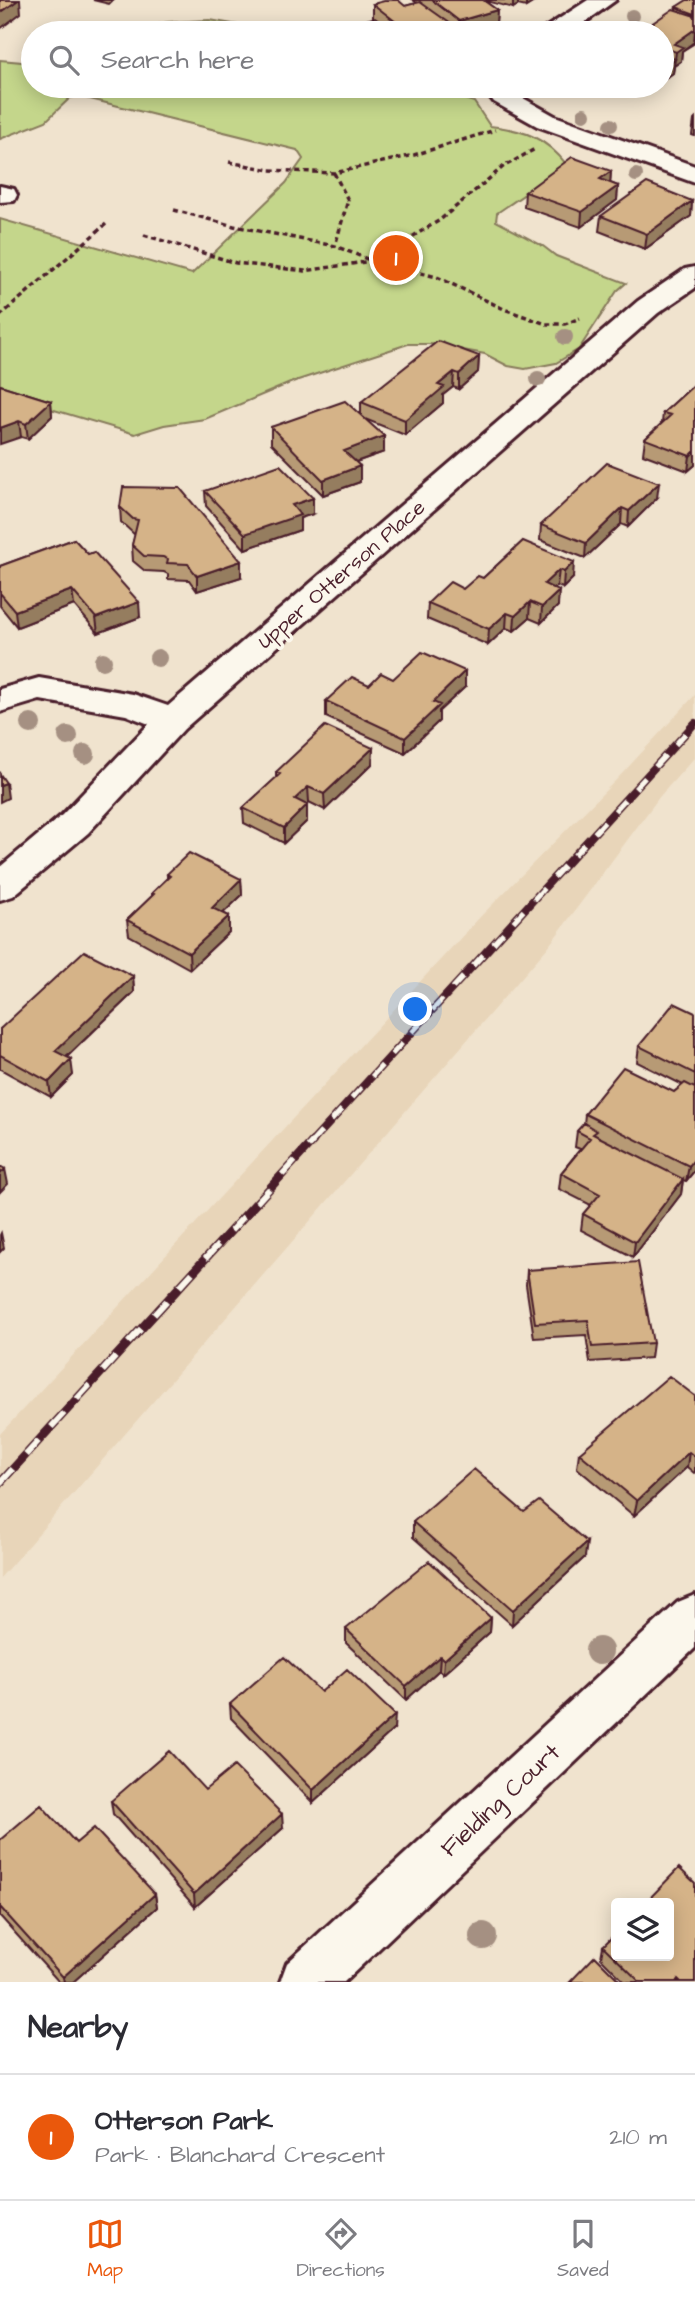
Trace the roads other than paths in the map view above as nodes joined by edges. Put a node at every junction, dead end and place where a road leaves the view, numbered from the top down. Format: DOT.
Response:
graph roads {
  1 [pos="604,0"];
  2 [pos="573,21"];
  3 [pos="505,98"];
  4 [pos="695,175"];
  5 [pos="695,275"];
  6 [pos="0,701"];
  7 [pos="172,721"];
  8 [pos="0,887"];
  9 [pos="695,1617"];
  10 [pos="306,1982"];
  1 -- 2 [label="street"];
  3 -- 4 [label="street"];
  5 -- 7 [label="street, Upper Otterson Place"];
  6 -- 7 [label="street"];
  7 -- 8 [label="street, Upper Otterson Place"];
  9 -- 10 [label="street, Fielding Court"];
}
